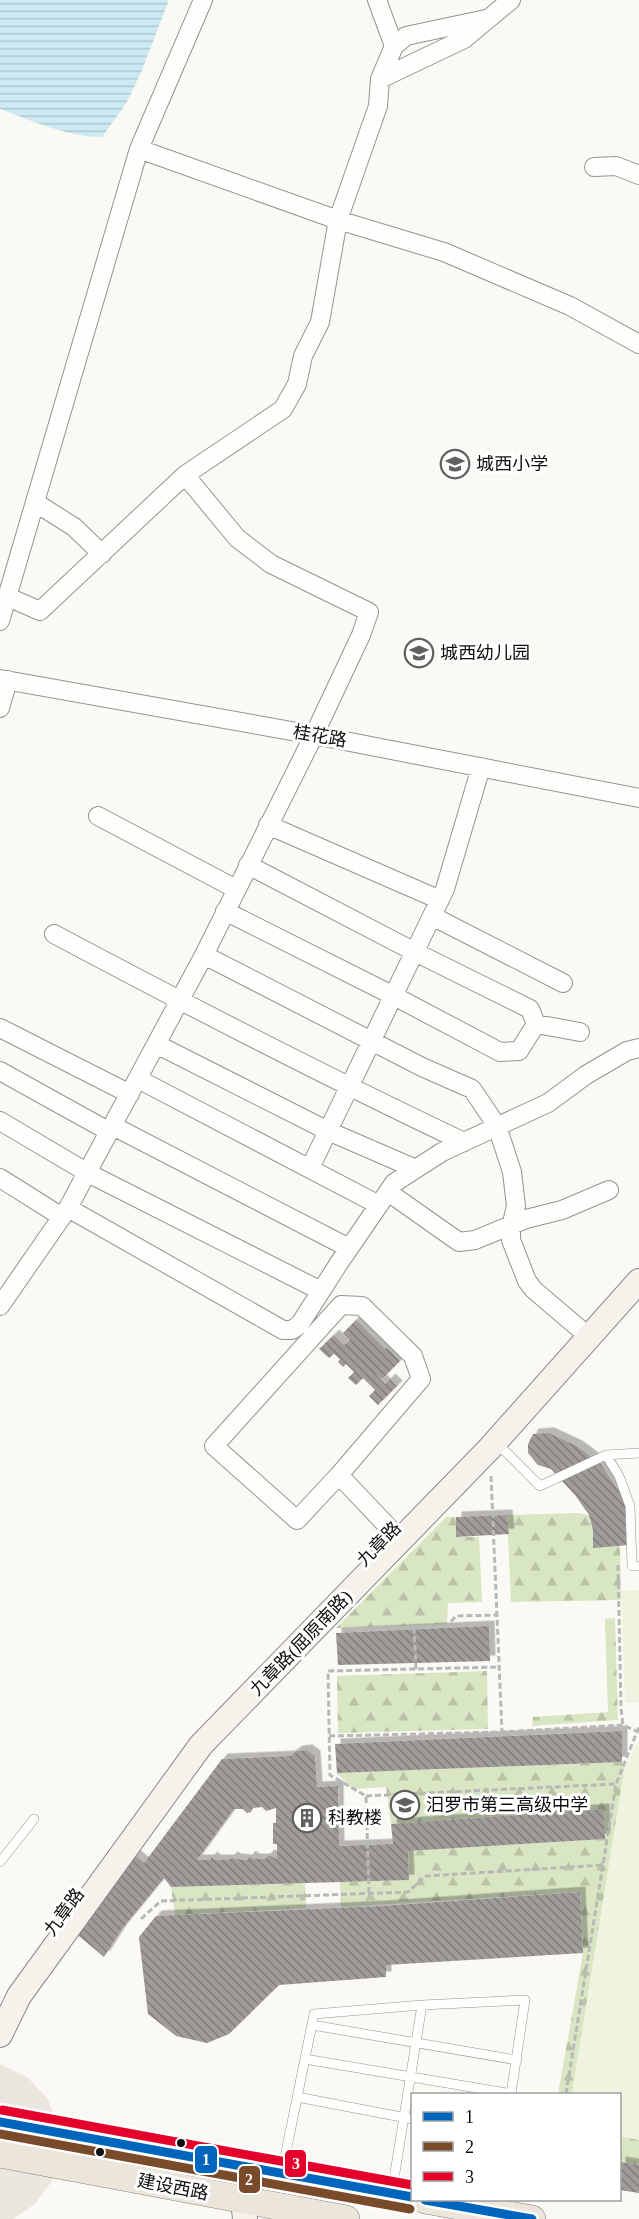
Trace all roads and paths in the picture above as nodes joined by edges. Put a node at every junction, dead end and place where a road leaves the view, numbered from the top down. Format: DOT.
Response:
graph roads {
  1 [pos="203,0"];
  2 [pos="377,0"];
  3 [pos="511,0"];
  4 [pos="488,19"];
  5 [pos="394,46"];
  6 [pos="380,78"];
  7 [pos="139,149"];
  8 [pos="594,167"];
  9 [pos="639,176"];
  10 [pos="338,220"];
  11 [pos="639,344"];
  12 [pos="185,475"];
  13 [pos="36,503"];
  14 [pos="102,554"];
  15 [pos="8,597"];
  16 [pos="0,621"];
  17 [pos="4,679"];
  18 [pos="0,708"];
  19 [pos="314,735"];
  20 [pos="482,767"];
  21 [pos="639,798"];
  22 [pos="98,816"];
  23 [pos="268,825"];
  24 [pos="248,865"];
  25 [pos="236,889"];
  26 [pos="436,908"];
  27 [pos="225,912"];
  28 [pos="54,934"];
  29 [pos="415,952"];
  30 [pos="204,955"];
  31 [pos="563,983"];
  32 [pos="394,996"];
  33 [pos="179,1001"];
  34 [pos="536,1024"];
  35 [pos="0,1029"];
  36 [pos="580,1032"];
  37 [pos="372,1041"];
  38 [pos="156,1044"];
  39 [pos="639,1048"];
  40 [pos="0,1071"];
  41 [pos="134,1086"];
  42 [pos="349,1087"];
  43 [pos="0,1121"];
  44 [pos="497,1126"];
  45 [pos="111,1129"];
  46 [pos="328,1131"];
  47 [pos="464,1142"];
  48 [pos="309,1168"];
  49 [pos="416,1169"];
  50 [pos="88,1173"];
  51 [pos="0,1178"];
  52 [pos="609,1190"];
  53 [pos="383,1198"];
  54 [pos="65,1212"];
  55 [pos="511,1227"];
  56 [pos="349,1248"];
  57 [pos="639,1266"];
  58 [pos="639,1281"];
  59 [pos="321,1291"];
  60 [pos="3,1296"];
  61 [pos="581,1330"];
  62 [pos="490,1448"];
  63 [pos="639,1453"];
  64 [pos="606,1455"];
  65 [pos="339,1475"];
  66 [pos="634,1506"];
  67 [pos="392,1531"];
  68 [pos="618,1557"];
  69 [pos="639,1566"];
  70 [pos="497,1616"];
  71 [pos="499,1667"];
  72 [pos="416,1669"];
  73 [pos="623,1725"];
  74 [pos="639,1727"];
  75 [pos="636,1731"];
  76 [pos="502,1732"];
  77 [pos="329,1736"];
  78 [pos="616,1784"];
  79 [pos="366,1796"];
  80 [pos="34,1819"];
  81 [pos="0,1845"];
  82 [pos="8,1851"];
  83 [pos="0,1862"];
  84 [pos="603,1865"];
  85 [pos="369,1893"];
  86 [pos="141,1919"];
  87 [pos="0,2002"];
  88 [pos="422,2005"];
  89 [pos="312,2025"];
  90 [pos="0,2035"];
  91 [pos="415,2044"];
  92 [pos="305,2059"];
  93 [pos="517,2060"];
  94 [pos="410,2077"];
  95 [pos="506,2093"];
  96 [pos="512,2093"];
  97 [pos="566,2093"];
  98 [pos="297,2097"];
  99 [pos="409,2118"];
  100 [pos="0,2122"];
  101 [pos="0,2154"];
  102 [pos="282,2173"];
  103 [pos="402,2195"];
  104 [pos="445,2201"];
  105 [pos="494,2206"];
  106 [pos="244,2210"];
  107 [pos="346,2219"];
  108 [pos="532,2219"];
  1 -- 7 [label="street"];
  2 -- 5 [label="street"];
  3 -- 4 [label="street"];
  4 -- 5 [label="street"];
  4 -- 6 [label="street"];
  5 -- 6 [label="street"];
  6 -- 10 [label="street"];
  7 -- 10 [label="street"];
  7 -- 13 [label="street"];
  8 -- 9 [label="street"];
  10 -- 11 [label="street"];
  10 -- 12 [label="street"];
  12 -- 14 [label="street"];
  12 -- 19 [label="street"];
  13 -- 14 [label="street"];
  13 -- 15 [label="street"];
  14 -- 15 [label="street"];
  15 -- 16 [label="street"];
  17 -- 18 [label="street"];
  17 -- 19 [label="street, 桂花路"];
  19 -- 20 [label="street, 桂花路"];
  19 -- 23 [label="street"];
  20 -- 21 [label="street, 桂花路"];
  20 -- 26 [label="street"];
  22 -- 25 [label="street"];
  23 -- 24 [label="street"];
  23 -- 26 [label="street"];
  24 -- 25 [label="street"];
  24 -- 29 [label="street"];
  25 -- 27 [label="street"];
  26 -- 29 [label="street"];
  26 -- 31 [label="street"];
  27 -- 30 [label="street"];
  27 -- 32 [label="street"];
  28 -- 33 [label="street"];
  29 -- 32 [label="street"];
  29 -- 34 [label="street"];
  30 -- 33 [label="street"];
  30 -- 37 [label="street"];
  32 -- 34 [label="street"];
  32 -- 37 [label="street"];
  33 -- 38 [label="street"];
  33 -- 42 [label="street"];
  34 -- 36 [label="street"];
  35 -- 41 [label="street"];
  37 -- 42 [label="street"];
  37 -- 44 [label="street"];
  38 -- 41 [label="street"];
  38 -- 46 [label="street"];
  39 -- 44 [label="street"];
  40 -- 45 [label="street"];
  41 -- 45 [label="street"];
  41 -- 48 [label="street"];
  42 -- 46 [label="street"];
  42 -- 47 [label="street"];
  43 -- 50 [label="street"];
  44 -- 47 [label="street"];
  44 -- 55 [label="street"];
  45 -- 50 [label="street"];
  45 -- 56 [label="street"];
  46 -- 48 [label="street"];
  46 -- 49 [label="street"];
  47 -- 49 [label="street"];
  48 -- 53 [label="street"];
  49 -- 53 [label="street"];
  50 -- 54 [label="street"];
  50 -- 59 [label="street"];
  51 -- 54 [label="street"];
  52 -- 55 [label="street"];
  53 -- 55 [label="street"];
  53 -- 56 [label="street"];
  54 -- 59 [label="street"];
  54 -- 60 [label="street"];
  55 -- 61 [label="street"];
  56 -- 59 [label="street"];
  57 -- 61 [label="street, 九章路"];
  58 -- 62 [label="street, 九章路(屈原南路)"];
  61 -- 67 [label="street, 九章路"];
  62 -- 64 [label="lane"];
  62 -- 70 [label="path"];
  62 -- 90 [label="street, 九章路(屈原南路)"];
  63 -- 64 [label="lane"];
  64 -- 66 [label="lane"];
  65 -- 65 [label="street"];
  65 -- 67 [label="street"];
  66 -- 69 [label="lane"];
  67 -- 87 [label="street, 九章路"];
  68 -- 73 [label="path"];
  70 -- 71 [label="path"];
  70 -- 72 [label="path"];
  71 -- 72 [label="path"];
  71 -- 76 [label="path"];
  72 -- 77 [label="path"];
  73 -- 75 [label="path"];
  73 -- 76 [label="path"];
  74 -- 75 [label="path"];
  75 -- 78 [label="path"];
  76 -- 77 [label="path"];
  77 -- 79 [label="path"];
  78 -- 79 [label="path"];
  78 -- 84 [label="path"];
  79 -- 85 [label="path"];
  80 -- 82 [label="lane"];
  81 -- 82 [label="lane"];
  82 -- 83 [label="lane"];
  84 -- 85 [label="path"];
  84 -- 97 [label="path"];
  85 -- 86 [label="path"];
  88 -- 89 [label="lane"];
  88 -- 91 [label="lane"];
  88 -- 93 [label="lane"];
  89 -- 91 [label="lane"];
  89 -- 92 [label="lane"];
  91 -- 93 [label="lane"];
  91 -- 94 [label="lane"];
  92 -- 94 [label="lane"];
  92 -- 98 [label="lane"];
  93 -- 96 [label="lane"];
  94 -- 95 [label="lane"];
  94 -- 99 [label="lane"];
  98 -- 99 [label="lane"];
  98 -- 102 [label="lane"];
  99 -- 103 [label="lane"];
  100 -- 102 [label="main road, 建设西路"];
  101 -- 106 [label="main road, 建设西路"];
  102 -- 103 [label="main road, 建设西路"];
  104 -- 105 [label="main road"];
  105 -- 108 [label="main road"];
  106 -- 107 [label="main road, 建设西路"];
}
